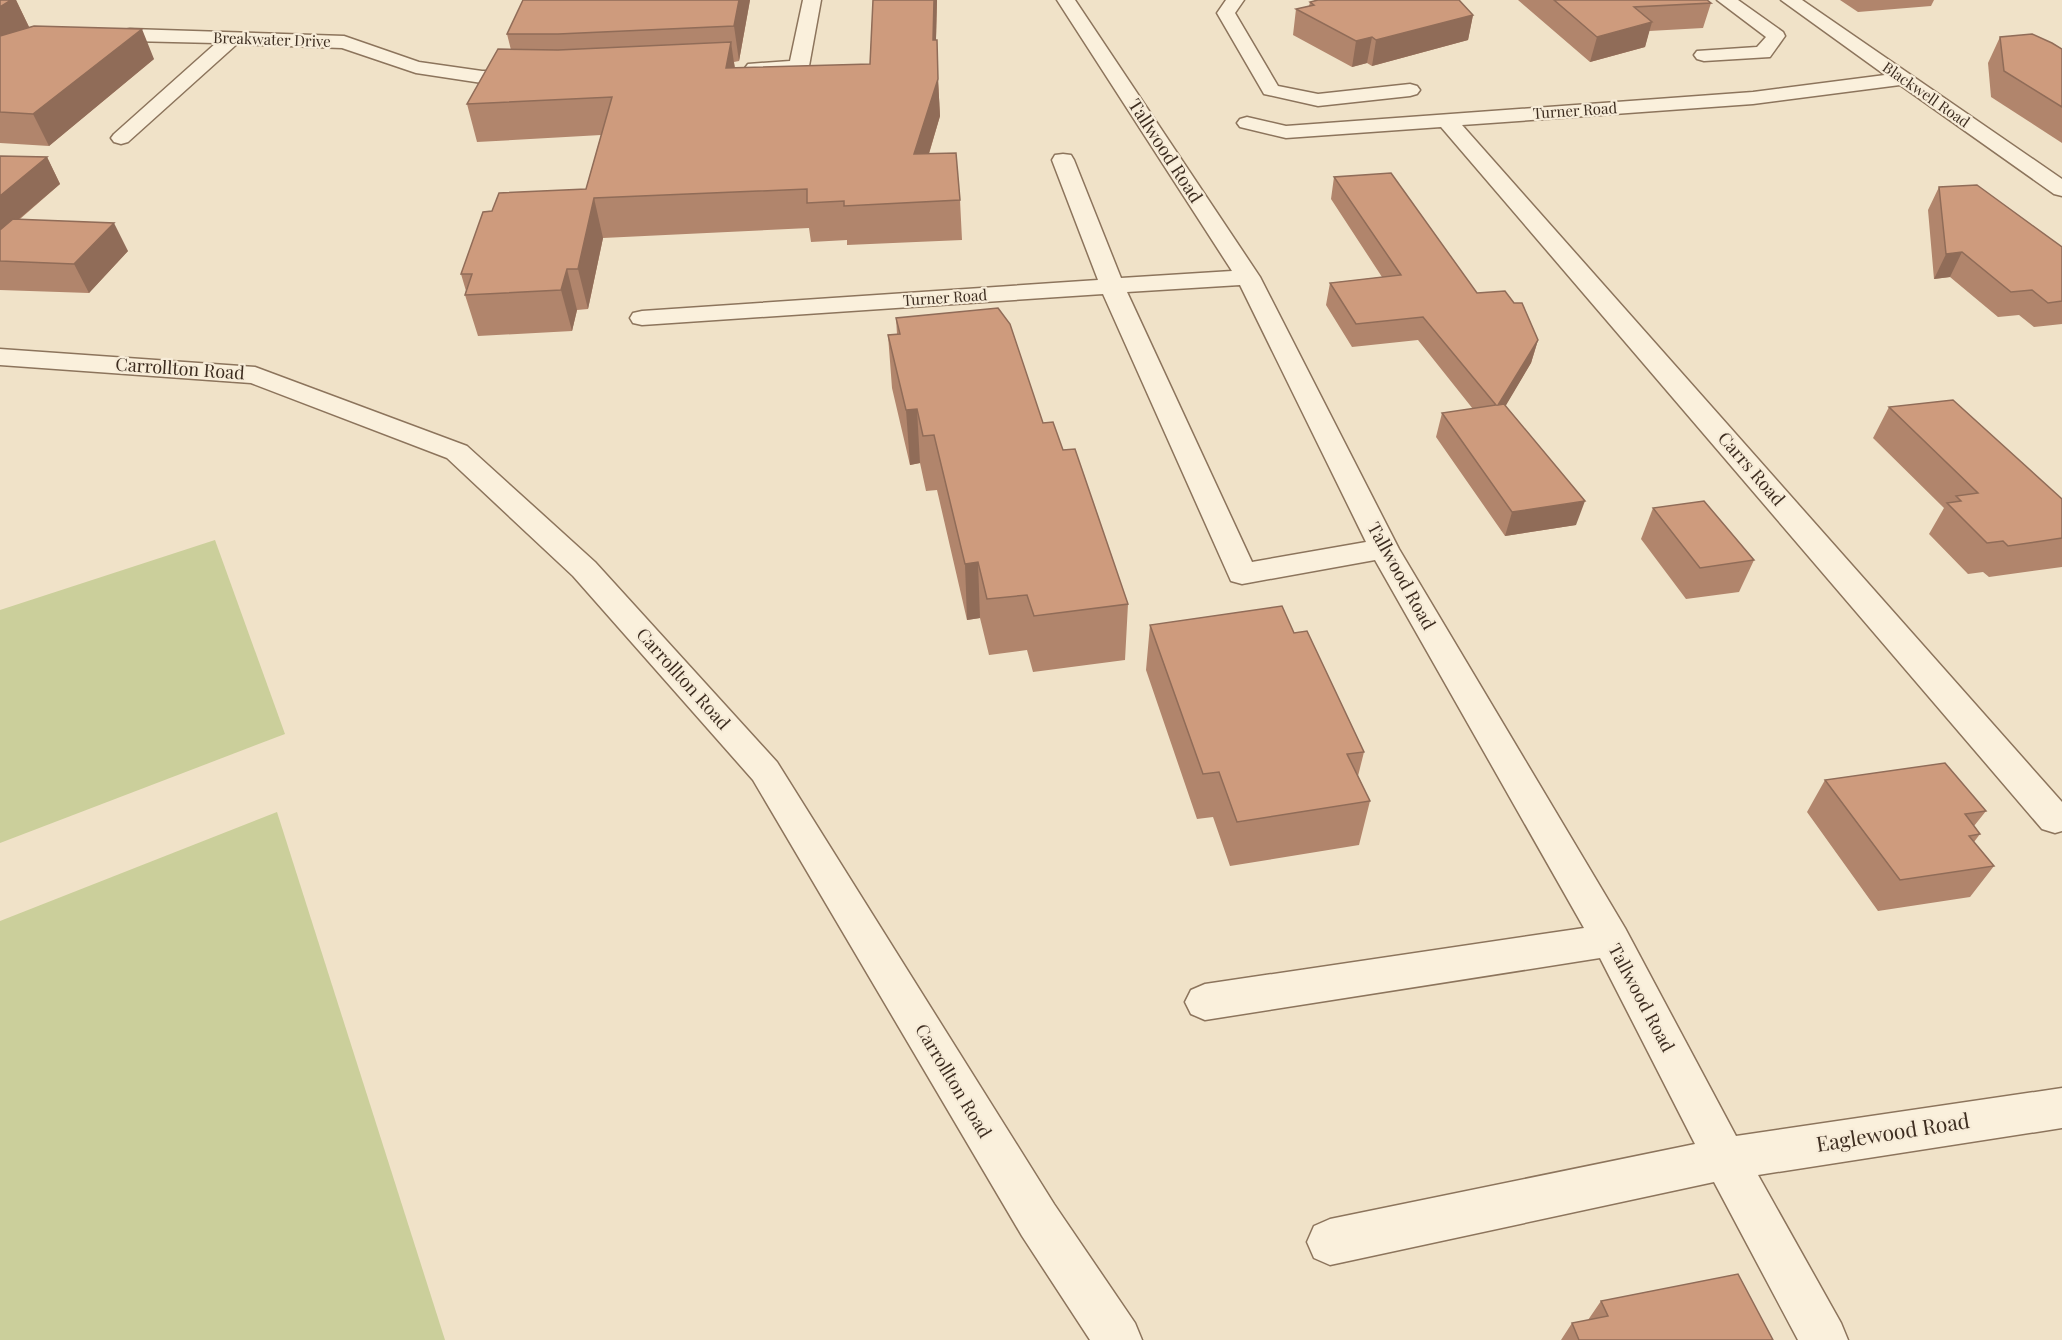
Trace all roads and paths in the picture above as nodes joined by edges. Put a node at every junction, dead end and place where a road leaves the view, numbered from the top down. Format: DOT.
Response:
graph roads {
  1 [pos="812,0"];
  2 [pos="1066,0"];
  3 [pos="1235,0"];
  4 [pos="1726,0"];
  5 [pos="1790,0"];
  6 [pos="232,39"];
  7 [pos="86,41"];
  8 [pos="1704,55"];
  9 [pos="741,69"];
  10 [pos="542,77"];
  11 [pos="1902,79"];
  12 [pos="1410,90"];
  13 [pos="1446,120"];
  14 [pos="1247,123"];
  15 [pos="121,138"];
  16 [pos="1063,160"];
  17 [pos="2062,189"];
  18 [pos="1248,277"];
  19 [pos="1112,286"];
  20 [pos="642,318"];
  21 [pos="0,357"];
  22 [pos="1384,549"];
  23 [pos="2055,819"];
  24 [pos="1611,940"];
  25 [pos="1205,1002"];
  26 [pos="2062,1108"];
  27 [pos="1725,1159"];
  28 [pos="1330,1242"];
  29 [pos="1118,1340"];
  30 [pos="1824,1340"];
  1 -- 9 [label="street"];
  2 -- 18 [label="street, Tallwood Road"];
  3 -- 12 [label="street"];
  4 -- 8 [label="street"];
  5 -- 11 [label="street, Blackwell Road"];
  6 -- 7 [label="street, Breakwater Drive"];
  6 -- 10 [label="street, Breakwater Drive"];
  6 -- 15 [label="street"];
  11 -- 13 [label="street, Turner Road"];
  11 -- 17 [label="street, Blackwell Road"];
  13 -- 14 [label="street, Turner Road"];
  13 -- 23 [label="street, Carrs Road"];
  16 -- 19 [label="street"];
  18 -- 19 [label="street, Turner Road"];
  18 -- 22 [label="street, Tallwood Road"];
  19 -- 20 [label="street, Turner Road"];
  19 -- 22 [label="street"];
  21 -- 29 [label="street, Carrollton Road"];
  22 -- 24 [label="street, Tallwood Road"];
  24 -- 25 [label="street"];
  24 -- 27 [label="street, Tallwood Road"];
  26 -- 27 [label="street, Eaglewood Road"];
  27 -- 28 [label="street, Eaglewood Road"];
  27 -- 30 [label="street, Tallwood Road"];
}
